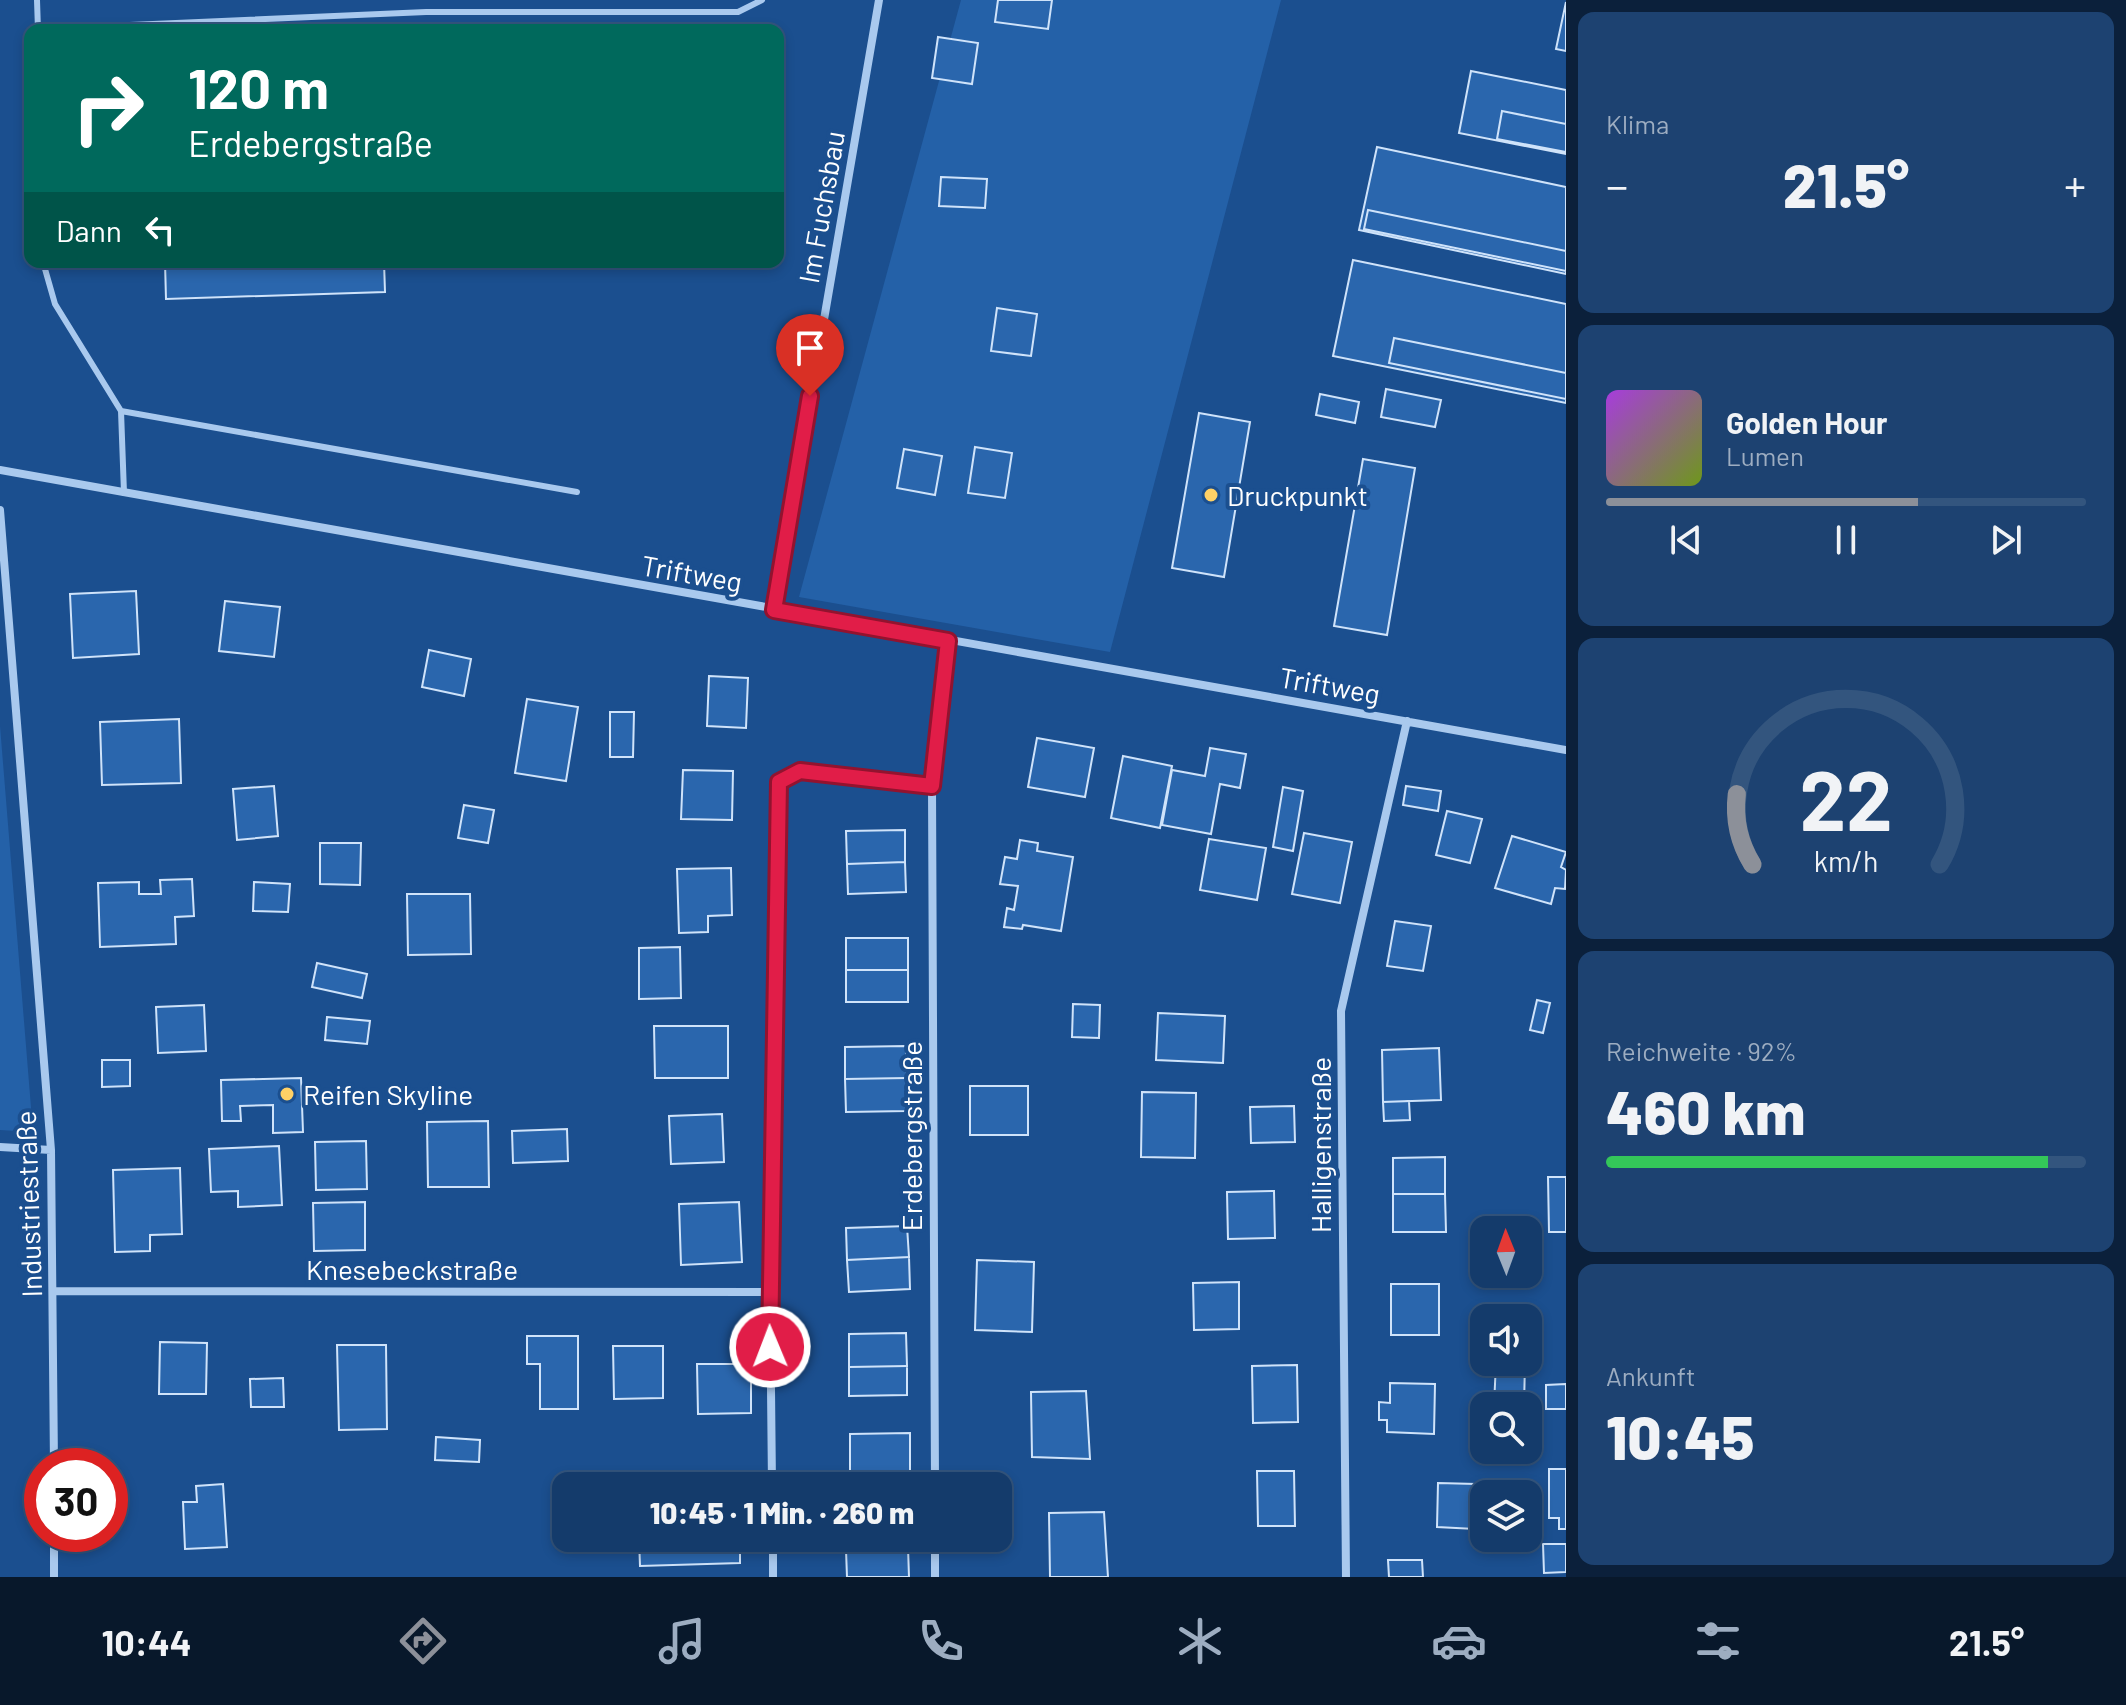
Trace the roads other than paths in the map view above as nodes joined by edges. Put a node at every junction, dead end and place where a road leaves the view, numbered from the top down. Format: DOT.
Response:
graph roads {
  1 [pos="37,0"];
  2 [pos="762,0"];
  3 [pos="879,0"];
  4 [pos="38,24"];
  5 [pos="167,24"];
  6 [pos="45,268"];
  7 [pos="121,411"];
  8 [pos="0,470"];
  9 [pos="577,492"];
  10 [pos="124,493"];
  11 [pos="0,510"];
  12 [pos="774,610"];
  13 [pos="948,641"];
  14 [pos="1407,721"];
  15 [pos="1566,750"];
  16 [pos="932,786"];
  17 [pos="0,1147"];
  18 [pos="51,1150"];
  19 [pos="54,1291"];
  20 [pos="770,1292"];
  21 [pos="54,1448"];
  22 [pos="772,1472"];
  23 [pos="935,1472"];
  24 [pos="54,1552"];
  25 [pos="773,1552"];
  26 [pos="935,1552"];
  27 [pos="54,1577"];
  28 [pos="773,1577"];
  29 [pos="935,1577"];
  30 [pos="1346,1577"];
  1 -- 4 [label="lane"];
  2 -- 5 [label="lane"];
  3 -- 12 [label="street, Im Fuchsbau"];
  6 -- 7 [label="lane"];
  7 -- 9 [label="lane"];
  7 -- 10 [label="lane"];
  8 -- 10 [label="street, Triftweg"];
  10 -- 12 [label="street, Triftweg"];
  11 -- 18 [label="street, Industriestraße"];
  12 -- 13 [label="street, Triftweg"];
  13 -- 14 [label="street, Triftweg"];
  13 -- 16 [label="street, Erdebergstraße"];
  14 -- 15 [label="street, Triftweg"];
  14 -- 30 [label="street, Halligenstraße"];
  16 -- 20 [label="street"];
  16 -- 23 [label="street, Erdebergstraße"];
  17 -- 18 [label="street"];
  18 -- 19 [label="street, Industriestraße"];
  19 -- 20 [label="street, Knesebeckstraße"];
  19 -- 21 [label="street, Industriestraße"];
  20 -- 22 [label="street"];
  24 -- 27 [label="street"];
  25 -- 28 [label="street"];
  26 -- 29 [label="street"];
}
